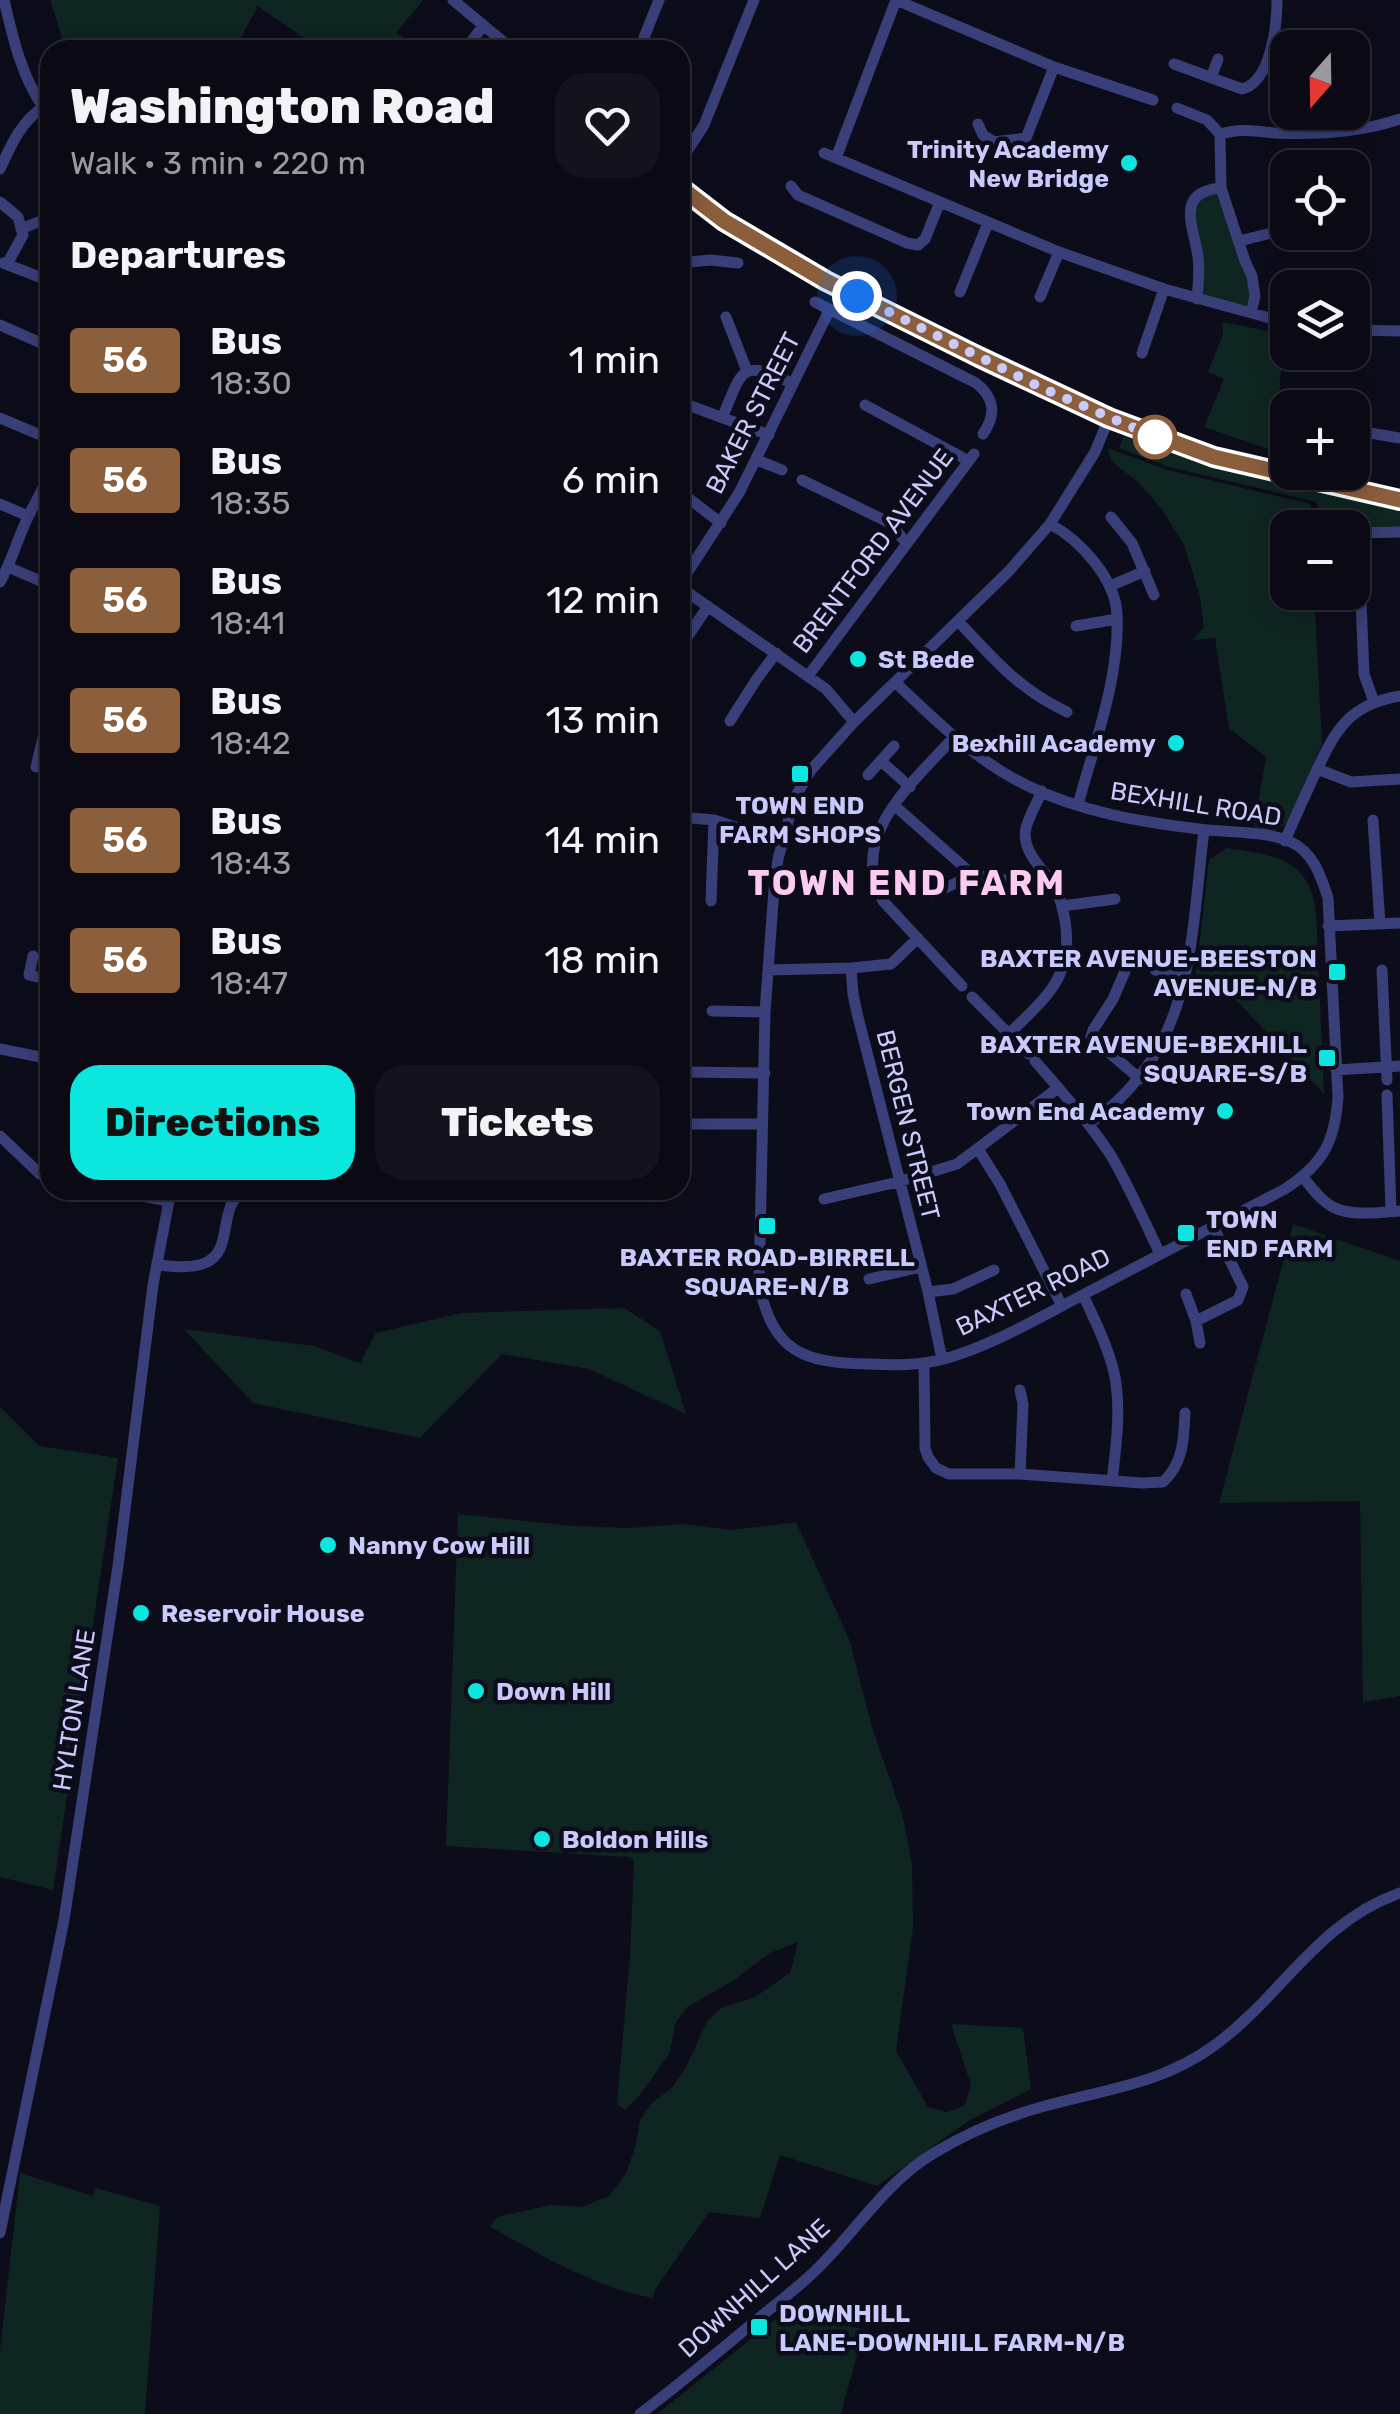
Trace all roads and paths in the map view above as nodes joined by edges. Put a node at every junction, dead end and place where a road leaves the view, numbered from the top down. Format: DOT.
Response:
graph roads {
  1 [pos="4,0"];
  2 [pos="453,0"];
  3 [pos="659,0"];
  4 [pos="754,0"];
  5 [pos="896,0"];
  6 [pos="1276,0"];
  7 [pos="484,26"];
  8 [pos="473,40"];
  9 [pos="501,40"];
  10 [pos="643,40"];
  11 [pos="1218,59"];
  12 [pos="1174,64"];
  13 [pos="1054,67"];
  14 [pos="1211,78"];
  15 [pos="1153,100"];
  16 [pos="40,102"];
  17 [pos="1177,108"];
  18 [pos="40,114"];
  19 [pos="1400,119"];
  20 [pos="978,124"];
  21 [pos="1314,133"];
  22 [pos="1220,134"];
  23 [pos="690,147"];
  24 [pos="0,168"];
  25 [pos="790,186"];
  26 [pos="1222,188"];
  27 [pos="690,195"];
  28 [pos="0,202"];
  29 [pos="940,202"];
  30 [pos="40,222"];
  31 [pos="988,223"];
  32 [pos="21,228"];
  33 [pos="1270,233"];
  34 [pos="1238,241"];
  35 [pos="1059,252"];
  36 [pos="690,262"];
  37 [pos="4,263"];
  38 [pos="738,264"];
  39 [pos="40,277"];
  40 [pos="1164,289"];
  41 [pos="960,292"];
  42 [pos="1040,297"];
  43 [pos="1198,299"];
  44 [pos="815,302"];
  45 [pos="830,311"];
  46 [pos="1251,313"];
  47 [pos="726,317"];
  48 [pos="1270,318"];
  49 [pos="0,325"];
  50 [pos="1370,330"];
  51 [pos="1400,331"];
  52 [pos="40,343"];
  53 [pos="1142,353"];
  54 [pos="747,372"];
  55 [pos="793,384"];
  56 [pos="690,405"];
  57 [pos="866,405"];
  58 [pos="723,416"];
  59 [pos="0,418"];
  60 [pos="1109,418"];
  61 [pos="1370,433"];
  62 [pos="983,434"];
  63 [pos="40,435"];
  64 [pos="769,435"];
  65 [pos="1400,438"];
  66 [pos="757,460"];
  67 [pos="782,470"];
  68 [pos="802,480"];
  69 [pos="690,500"];
  70 [pos="1400,500"];
  71 [pos="40,502"];
  72 [pos="0,504"];
  73 [pos="28,516"];
  74 [pos="1111,517"];
  75 [pos="721,524"];
  76 [pos="1050,524"];
  77 [pos="1400,532"];
  78 [pos="1370,533"];
  79 [pos="907,544"];
  80 [pos="8,568"];
  81 [pos="690,571"];
  82 [pos="1145,571"];
  83 [pos="40,581"];
  84 [pos="0,582"];
  85 [pos="1110,586"];
  86 [pos="690,593"];
  87 [pos="1154,595"];
  88 [pos="708,606"];
  89 [pos="1361,610"];
  90 [pos="1117,618"];
  91 [pos="958,621"];
  92 [pos="1076,626"];
  93 [pos="690,633"];
  94 [pos="776,653"];
  95 [pos="808,676"];
  96 [pos="895,682"];
  97 [pos="1400,696"];
  98 [pos="1374,702"];
  99 [pos="1067,712"];
  100 [pos="730,721"];
  101 [pos="854,722"];
  102 [pos="954,737"];
  103 [pos="894,746"];
  104 [pos="40,750"];
  105 [pos="880,761"];
  106 [pos="36,767"];
  107 [pos="1318,769"];
  108 [pos="868,774"];
  109 [pos="1400,780"];
  110 [pos="910,787"];
  111 [pos="1042,791"];
  112 [pos="1078,804"];
  113 [pos="895,806"];
  114 [pos="690,818"];
  115 [pos="714,820"];
  116 [pos="1373,820"];
  117 [pos="1204,830"];
  118 [pos="1284,841"];
  119 [pos="782,842"];
  120 [pos="973,875"];
  121 [pos="1018,882"];
  122 [pos="932,894"];
  123 [pos="711,900"];
  124 [pos="1115,900"];
  125 [pos="1062,906"];
  126 [pos="1400,923"];
  127 [pos="1380,924"];
  128 [pos="1328,926"];
  129 [pos="918,938"];
  130 [pos="33,956"];
  131 [pos="851,968"];
  132 [pos="768,970"];
  133 [pos="1382,970"];
  134 [pos="1184,975"];
  135 [pos="40,978"];
  136 [pos="962,986"];
  137 [pos="972,996"];
  138 [pos="712,1010"];
  139 [pos="765,1012"];
  140 [pos="1400,1024"];
  141 [pos="1386,1026"];
  142 [pos="1010,1033"];
  143 [pos="0,1050"];
  144 [pos="40,1057"];
  145 [pos="1393,1066"];
  146 [pos="1336,1070"];
  147 [pos="690,1072"];
  148 [pos="765,1073"];
  149 [pos="1140,1079"];
  150 [pos="1387,1080"];
  151 [pos="1058,1088"];
  152 [pos="1387,1094"];
  153 [pos="1394,1114"];
  154 [pos="690,1124"];
  155 [pos="762,1124"];
  156 [pos="1089,1124"];
  157 [pos="0,1136"];
  158 [pos="978,1149"];
  159 [pos="1395,1169"];
  160 [pos="40,1174"];
  161 [pos="1303,1177"];
  162 [pos="898,1182"];
  163 [pos="824,1199"];
  164 [pos="169,1200"];
  165 [pos="232,1200"];
  166 [pos="1396,1211"];
  167 [pos="1213,1226"];
  168 [pos="1160,1254"];
  169 [pos="156,1265"];
  170 [pos="921,1267"];
  171 [pos="994,1270"];
  172 [pos="869,1279"];
  173 [pos="928,1292"];
  174 [pos="1186,1294"];
  175 [pos="1083,1295"];
  176 [pos="1062,1306"];
  177 [pos="1196,1321"];
  178 [pos="1200,1343"];
  179 [pos="942,1359"];
  180 [pos="924,1362"];
  181 [pos="1020,1390"];
  182 [pos="1185,1413"];
  183 [pos="1020,1474"];
  184 [pos="1112,1480"];
  185 [pos="1400,1893"];
  186 [pos="0,2233"];
  187 [pos="640,2414"];
  1 -- 16 [label="street"];
  2 -- 7 [label="street"];
  3 -- 10 [label="street"];
  4 -- 23 [label="street"];
  5 -- 13 [label="street"];
  5 -- 29 [label="street"];
  6 -- 14 [label="street"];
  7 -- 8 [label="street"];
  7 -- 9 [label="street"];
  11 -- 14 [label="street"];
  12 -- 14 [label="street"];
  13 -- 15 [label="street"];
  13 -- 20 [label="street"];
  17 -- 22 [label="street"];
  18 -- 24 [label="street"];
  19 -- 21 [label="street"];
  21 -- 22 [label="street"];
  22 -- 26 [label="street"];
  25 -- 29 [label="street"];
  26 -- 34 [label="street"];
  26 -- 43 [label="street"];
  27 -- 60 [label="street"];
  28 -- 32 [label="street"];
  29 -- 31 [label="street"];
  30 -- 32 [label="street"];
  31 -- 35 [label="street"];
  31 -- 41 [label="street"];
  32 -- 37 [label="street"];
  33 -- 34 [label="street"];
  34 -- 46 [label="street"];
  35 -- 40 [label="street"];
  35 -- 42 [label="street"];
  36 -- 38 [label="street"];
  37 -- 39 [label="street"];
  40 -- 43 [label="street"];
  40 -- 53 [label="street"];
  43 -- 46 [label="street"];
  44 -- 45 [label="street, BRENTFORD AVENUE"];
  45 -- 55 [label="street, BAKER STREET"];
  45 -- 62 [label="street, BRENTFORD AVENUE"];
  46 -- 48 [label="street"];
  47 -- 54 [label="street"];
  49 -- 52 [label="street"];
  50 -- 51 [label="street"];
  54 -- 55 [label="street"];
  54 -- 58 [label="street"];
  55 -- 64 [label="street, BAKER STREET"];
  56 -- 58 [label="street"];
  57 -- 79 [label="street, BRENTFORD AVENUE"];
  58 -- 64 [label="street"];
  59 -- 63 [label="street"];
  60 -- 70 [label="street"];
  60 -- 76 [label="street, BAXTER ROAD"];
  61 -- 65 [label="street"];
  64 -- 66 [label="street, BAKER STREET"];
  66 -- 67 [label="street"];
  66 -- 75 [label="street, BAKER STREET"];
  68 -- 79 [label="street"];
  69 -- 75 [label="street"];
  71 -- 73 [label="street"];
  72 -- 73 [label="street"];
  73 -- 80 [label="street"];
  74 -- 82 [label="street"];
  75 -- 81 [label="street, BAKER STREET"];
  76 -- 85 [label="street"];
  76 -- 91 [label="street, BAXTER ROAD"];
  77 -- 78 [label="street"];
  79 -- 95 [label="street, BRENTFORD AVENUE"];
  80 -- 83 [label="street"];
  80 -- 84 [label="street"];
  82 -- 85 [label="street"];
  82 -- 87 [label="street"];
  85 -- 90 [label="street"];
  86 -- 88 [label="street"];
  88 -- 93 [label="street"];
  88 -- 94 [label="street"];
  89 -- 98 [label="street"];
  90 -- 92 [label="street"];
  90 -- 112 [label="street"];
  91 -- 96 [label="street, BAXTER ROAD"];
  91 -- 99 [label="street"];
  94 -- 95 [label="street"];
  94 -- 100 [label="street"];
  95 -- 101 [label="street"];
  96 -- 101 [label="street, BAXTER ROAD"];
  96 -- 102 [label="street, BEXHILL ROAD"];
  97 -- 98 [label="street"];
  98 -- 107 [label="street"];
  101 -- 119 [label="street, BAXTER ROAD"];
  102 -- 110 [label="street"];
  102 -- 111 [label="street, BEXHILL ROAD"];
  103 -- 105 [label="street"];
  104 -- 106 [label="street"];
  105 -- 108 [label="street"];
  105 -- 110 [label="street"];
  107 -- 109 [label="street"];
  107 -- 118 [label="street"];
  110 -- 113 [label="street"];
  111 -- 112 [label="street, BEXHILL ROAD"];
  111 -- 125 [label="street"];
  112 -- 117 [label="street, BEXHILL ROAD"];
  113 -- 120 [label="street"];
  113 -- 129 [label="street"];
  114 -- 115 [label="street"];
  115 -- 119 [label="street"];
  115 -- 123 [label="street"];
  116 -- 127 [label="street"];
  117 -- 118 [label="street, BEXHILL ROAD"];
  117 -- 134 [label="street"];
  118 -- 128 [label="street, BEXHILL ROAD"];
  119 -- 132 [label="street, BAXTER ROAD"];
  120 -- 121 [label="street"];
  120 -- 122 [label="street"];
  124 -- 125 [label="street"];
  125 -- 142 [label="street"];
  126 -- 127 [label="street"];
  127 -- 128 [label="street"];
  128 -- 146 [label="street, BEXHILL ROAD"];
  129 -- 131 [label="street"];
  129 -- 136 [label="street"];
  130 -- 135 [label="street"];
  131 -- 132 [label="street"];
  131 -- 162 [label="street, BERGEN STREET"];
  132 -- 139 [label="street, BAXTER ROAD"];
  133 -- 141 [label="street"];
  134 -- 149 [label="street"];
  134 -- 149 [label="street"];
  137 -- 142 [label="street"];
  138 -- 139 [label="street"];
  139 -- 148 [label="street, BAXTER ROAD"];
  140 -- 141 [label="street"];
  141 -- 145 [label="street"];
  142 -- 151 [label="street"];
  143 -- 144 [label="street"];
  145 -- 146 [label="street"];
  145 -- 150 [label="street"];
  146 -- 161 [label="street, BEXHILL ROAD"];
  147 -- 148 [label="street"];
  148 -- 155 [label="street, BAXTER ROAD"];
  149 -- 156 [label="street"];
  151 -- 156 [label="street"];
  151 -- 158 [label="street"];
  152 -- 153 [label="street"];
  153 -- 159 [label="street"];
  154 -- 155 [label="street"];
  155 -- 180 [label="street, BAXTER ROAD"];
  156 -- 168 [label="street"];
  157 -- 160 [label="street"];
  158 -- 162 [label="street"];
  158 -- 176 [label="street"];
  159 -- 166 [label="street"];
  161 -- 166 [label="street"];
  161 -- 167 [label="street, BAXTER ROAD"];
  162 -- 163 [label="street"];
  162 -- 170 [label="street, BERGEN STREET"];
  164 -- 169 [label="street, HYLTON LANE"];
  165 -- 169 [label="street"];
  167 -- 168 [label="street, BAXTER ROAD"];
  167 -- 177 [label="street"];
  168 -- 175 [label="street, BAXTER ROAD"];
  169 -- 186 [label="street, HYLTON LANE"];
  170 -- 172 [label="street"];
  170 -- 173 [label="street, BERGEN STREET"];
  171 -- 173 [label="street"];
  173 -- 179 [label="street, BERGEN STREET"];
  174 -- 177 [label="street"];
  175 -- 176 [label="street, BAXTER ROAD"];
  175 -- 184 [label="street"];
  176 -- 179 [label="street, BAXTER ROAD"];
  177 -- 178 [label="street"];
  179 -- 180 [label="street, BAXTER ROAD"];
  180 -- 183 [label="street"];
  181 -- 183 [label="street"];
  182 -- 184 [label="street"];
  183 -- 184 [label="street"];
  185 -- 187 [label="street, DOWNHILL LANE"];
}
